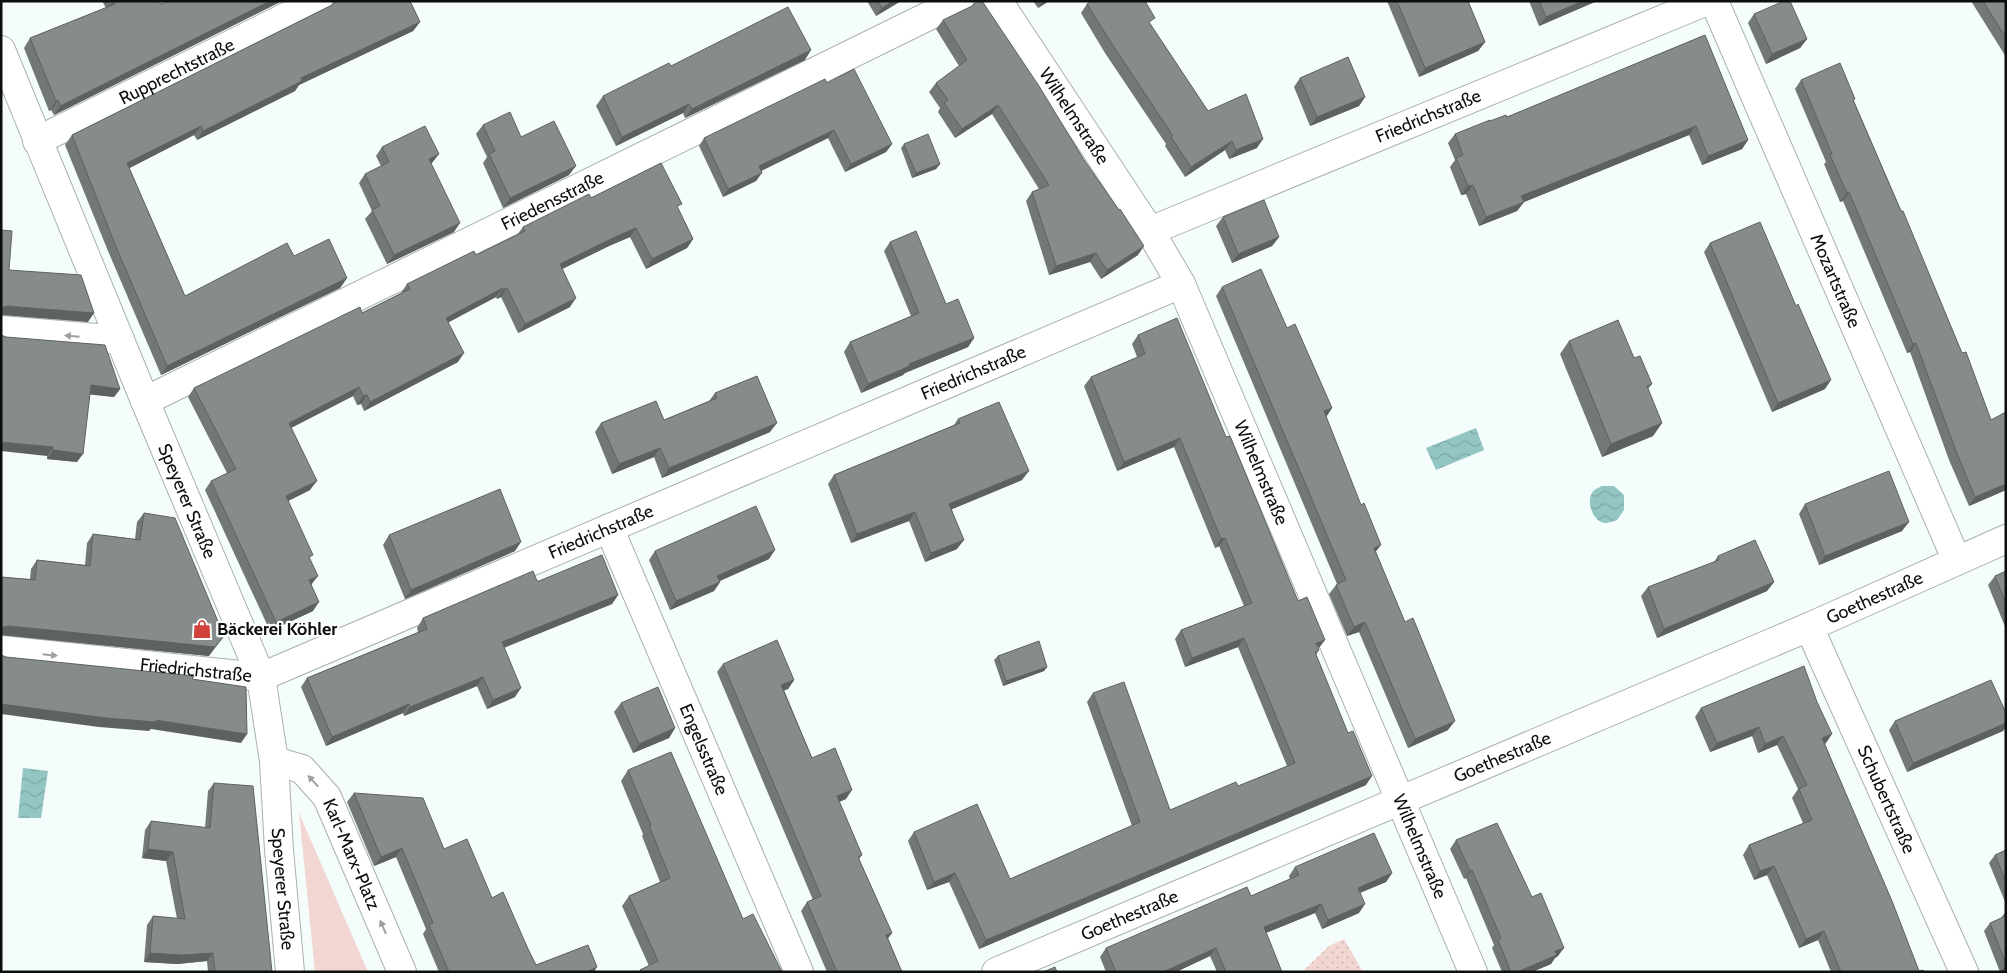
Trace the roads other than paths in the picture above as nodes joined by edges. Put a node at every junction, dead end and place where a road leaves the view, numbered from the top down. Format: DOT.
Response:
graph roads {
  1 [pos="318,1"];
  2 [pos="959,1"];
  3 [pos="998,1"];
  4 [pos="1707,1"];
  5 [pos="1714,1"];
  6 [pos="1,50"];
  7 [pos="37,141"];
  8 [pos="1150,231"];
  9 [pos="1181,284"];
  10 [pos="1,330"];
  11 [pos="120,340"];
  12 [pos="145,401"];
  13 [pos="609,528"];
  14 [pos="2006,538"];
  15 [pos="1957,561"];
  16 [pos="1809,627"];
  17 [pos="1,650"];
  18 [pos="261,677"];
  19 [pos="274,761"];
  20 [pos="1401,800"];
  21 [pos="290,972"];
  22 [pos="402,972"];
  23 [pos="799,972"];
  24 [pos="996,972"];
  25 [pos="1473,972"];
  26 [pos="1964,972"];
  1 -- 7 [label="street, Rupprechtstraße"];
  2 -- 12 [label="street, Friedensstraße"];
  3 -- 8 [label="street, Wilhelmstraße"];
  4 -- 8 [label="street, Friedrichstraße"];
  5 -- 15 [label="street, Mozartstraße"];
  6 -- 7 [label="street, Speyerer Straße"];
  7 -- 11 [label="street, Speyerer Straße"];
  8 -- 9 [label="street, Wilhelmstraße"];
  9 -- 13 [label="street, Friedrichstraße"];
  9 -- 20 [label="street, Wilhelmstraße"];
  11 -- 10 [label="street, one-way"];
  11 -- 12 [label="street, Speyerer Straße"];
  12 -- 18 [label="street, Speyerer Straße"];
  13 -- 18 [label="street, Friedrichstraße"];
  13 -- 23 [label="street, Engelsstraße"];
  14 -- 15 [label="street, Goethestraße"];
  15 -- 16 [label="street, Goethestraße"];
  16 -- 20 [label="street, Goethestraße"];
  16 -- 26 [label="street, Schubertstraße"];
  17 -- 18 [label="street, Friedrichstraße, one-way"];
  18 -- 19 [label="street, Speyerer Straße"];
  19 -- 21 [label="street, Speyerer Straße"];
  22 -- 19 [label="street, Karl-Marx-Platz, one-way"];
  20 -- 24 [label="street, Goethestraße"];
  20 -- 25 [label="street, Wilhelmstraße"];
}
